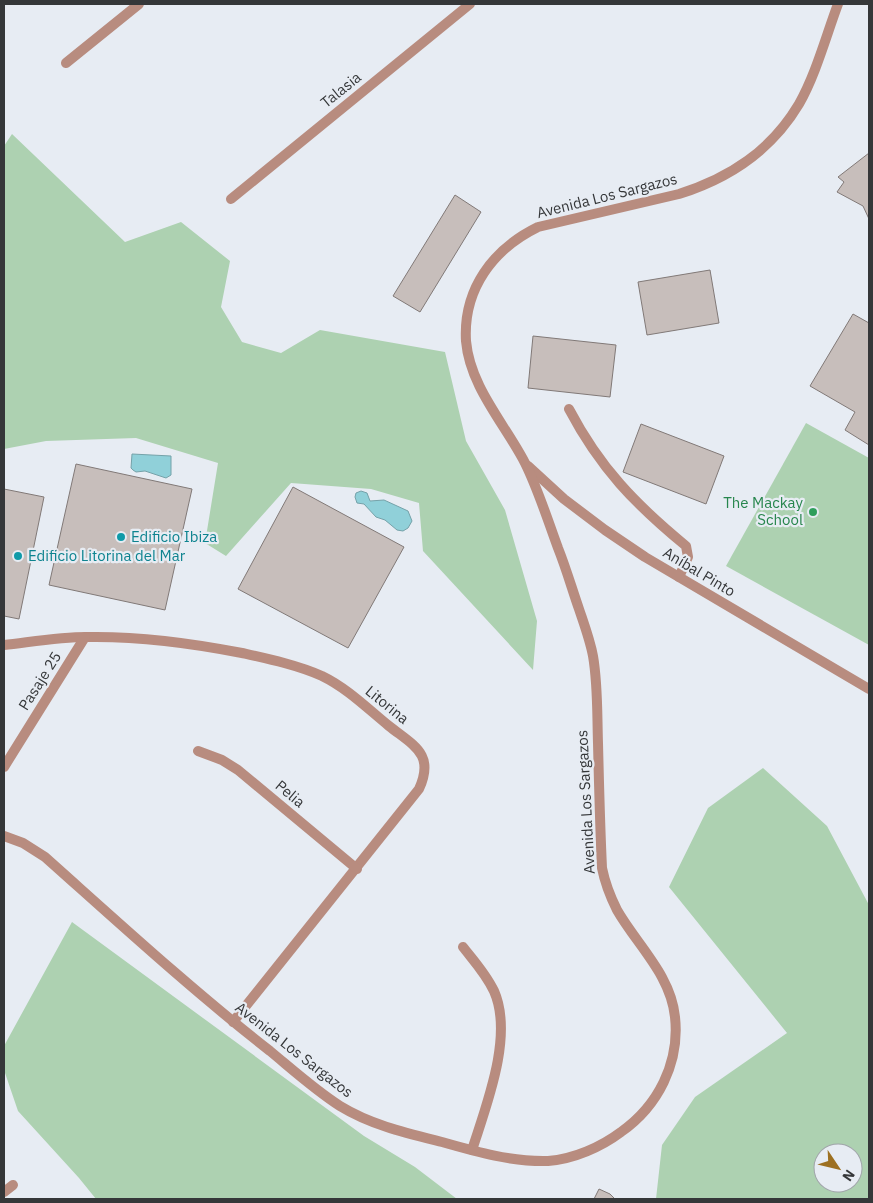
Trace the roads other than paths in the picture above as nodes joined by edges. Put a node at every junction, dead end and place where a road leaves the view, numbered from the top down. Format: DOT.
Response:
graph roads {
  1 [pos="139,4"];
  2 [pos="470,4"];
  3 [pos="838,4"];
  4 [pos="66,63"];
  5 [pos="231,199"];
  6 [pos="569,409"];
  7 [pos="525,464"];
  8 [pos="679,577"];
  9 [pos="85,637"];
  10 [pos="4,645"];
  11 [pos="869,689"];
  12 [pos="198,751"];
  13 [pos="4,767"];
  14 [pos="4,836"];
  15 [pos="357,868"];
  16 [pos="463,947"];
  17 [pos="233,1022"];
  18 [pos="472,1150"];
  19 [pos="13,1185"];
  20 [pos="4,1192"];
  1 -- 4 [label="street"];
  2 -- 5 [label="street, Talasia"];
  3 -- 7 [label="street, Avenida Los Sargazos"];
  6 -- 8 [label="street"];
  7 -- 8 [label="street, Aníbal Pinto"];
  7 -- 18 [label="street, Avenida Los Sargazos"];
  8 -- 11 [label="street, Aníbal Pinto"];
  9 -- 10 [label="street, Litorina"];
  9 -- 13 [label="street, Pasaje 25"];
  9 -- 15 [label="street, Litorina"];
  12 -- 15 [label="street, Pelia"];
  14 -- 17 [label="street, Avenida Los Sargazos"];
  15 -- 17 [label="street, Litorina"];
  16 -- 18 [label="street"];
  17 -- 18 [label="street, Avenida Los Sargazos"];
  19 -- 20 [label="street"];
}
